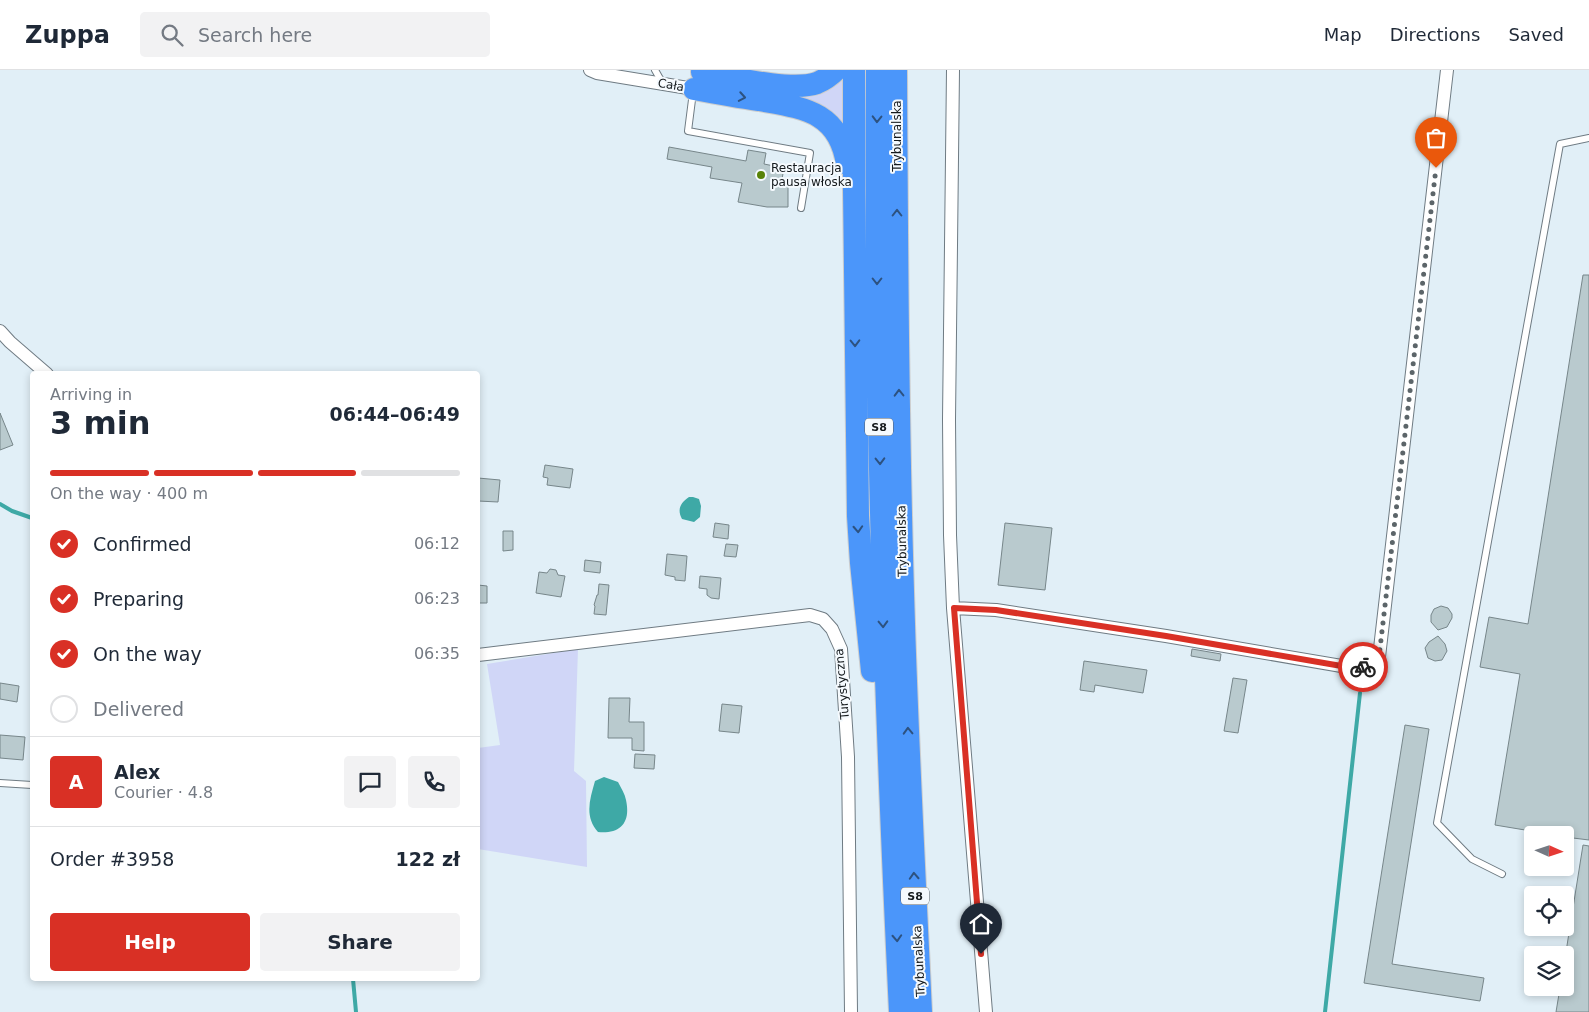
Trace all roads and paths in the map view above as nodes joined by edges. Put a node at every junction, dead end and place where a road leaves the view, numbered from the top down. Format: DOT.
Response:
graph roads {
  1 [pos="590,70"];
  2 [pos="655,70"];
  3 [pos="836,70"];
  4 [pos="854,70"];
  5 [pos="877,70"];
  6 [pos="896,70"];
  7 [pos="953,70"];
  8 [pos="1447,70"];
  9 [pos="697,75"];
  10 [pos="663,84"];
  11 [pos="1589,138"];
  12 [pos="854,189"];
  13 [pos="801,208"];
  14 [pos="0,331"];
  15 [pos="44,371"];
  16 [pos="954,608"];
  17 [pos="480,655"];
  18 [pos="0,783"];
  19 [pos="889,784"];
  20 [pos="30,785"];
  21 [pos="1502,874"];
  22 [pos="851,1012"];
  23 [pos="900,1012"];
  24 [pos="921,1012"];
  25 [pos="986,1012"];
  1 -- 10 [label="street, Cała"];
  2 -- 10 [label="lane"];
  3 -- 9 [label="highway"];
  4 -- 12 [label="highway"];
  5 -- 19 [label="highway, Trybunalska / S8, one-way"];
  24 -- 6 [label="highway, Trybunalska / S8, one-way"];
  7 -- 16 [label="street"];
  8 -- 16 [label="street"];
  9 -- 10 [label="street, Cała"];
  9 -- 12 [label="highway, one-way"];
  9 -- 13 [label="lane"];
  11 -- 21 [label="lane"];
  12 -- 19 [label="highway, one-way"];
  14 -- 15 [label="street"];
  16 -- 25 [label="street"];
  17 -- 22 [label="street, Turystyczna"];
  18 -- 20 [label="lane"];
  19 -- 23 [label="highway, Trybunalska / S8, one-way"];
}
